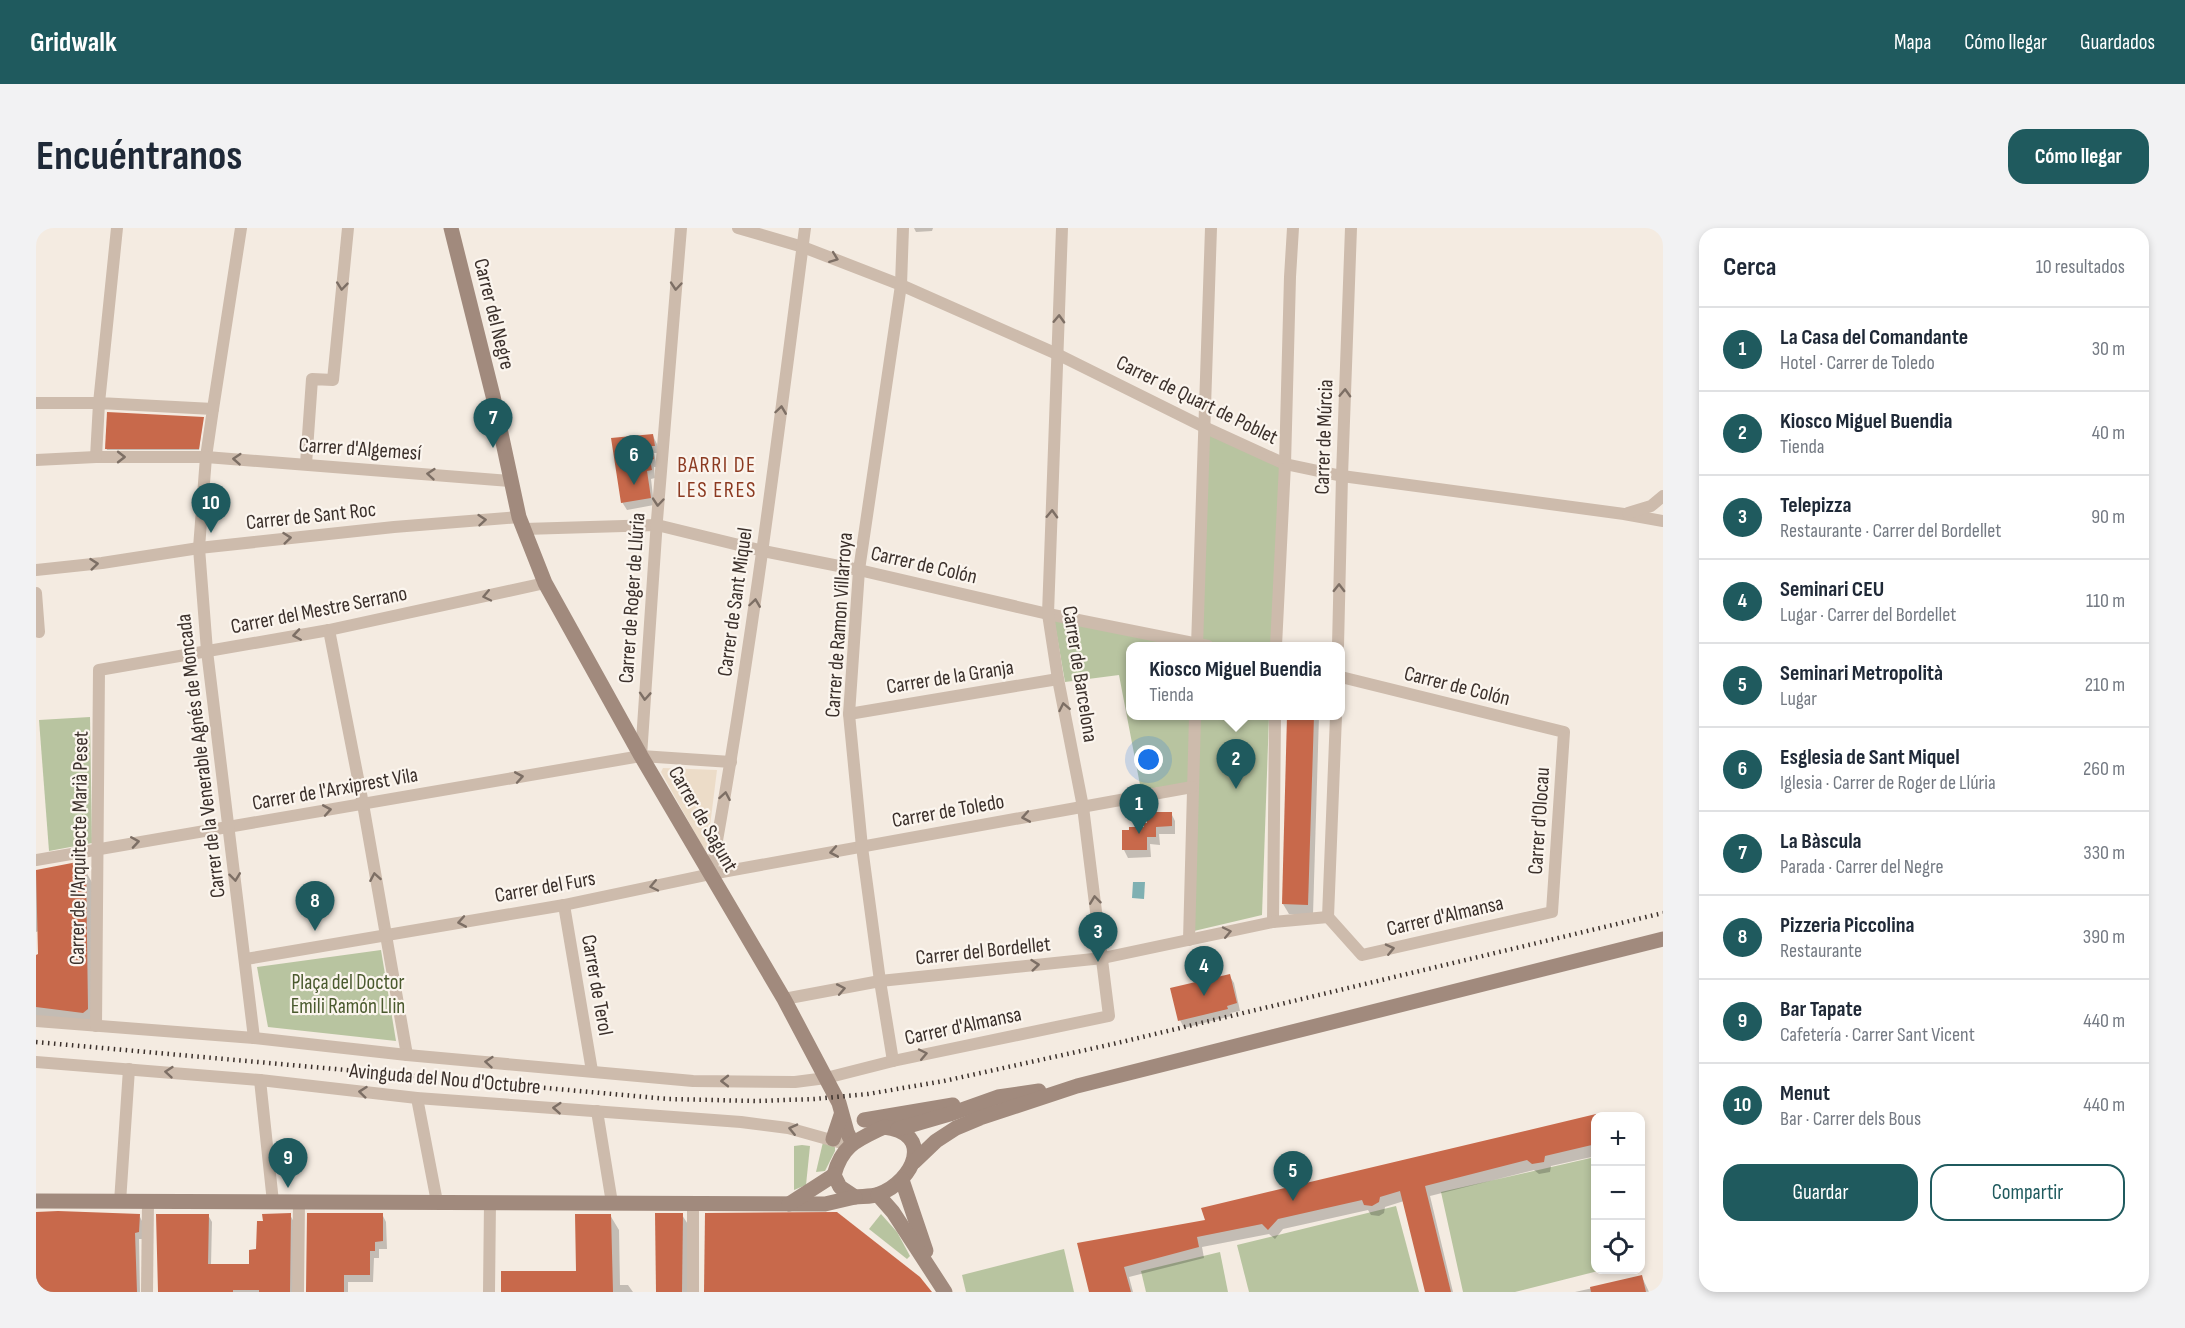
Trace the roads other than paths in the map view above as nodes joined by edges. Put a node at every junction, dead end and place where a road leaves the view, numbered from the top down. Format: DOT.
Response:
graph roads {
  1 [pos="117,228"];
  2 [pos="241,228"];
  3 [pos="348,228"];
  4 [pos="451,228"];
  5 [pos="681,228"];
  6 [pos="738,228"];
  7 [pos="805,228"];
  8 [pos="903,228"];
  9 [pos="1062,228"];
  10 [pos="1211,228"];
  11 [pos="1293,228"];
  12 [pos="1351,228"];
  13 [pos="803,247"];
  14 [pos="901,285"];
  15 [pos="1057,354"];
  16 [pos="36,403"];
  17 [pos="99,403"];
  18 [pos="213,410"];
  19 [pos="1204,427"];
  20 [pos="96,457"];
  21 [pos="206,457"];
  22 [pos="36,460"];
  23 [pos="306,464"];
  24 [pos="1285,464"];
  25 [pos="1342,476"];
  26 [pos="510,480"];
  27 [pos="1663,496"];
  28 [pos="1624,514"];
  29 [pos="1663,521"];
  30 [pos="522,523"];
  31 [pos="657,525"];
  32 [pos="198,548"];
  33 [pos="763,551"];
  34 [pos="36,570"];
  35 [pos="859,570"];
  36 [pos="545,583"];
  37 [pos="36,593"];
  38 [pos="1048,615"];
  39 [pos="329,630"];
  40 [pos="39,632"];
  41 [pos="1181,642"];
  42 [pos="1201,642"];
  43 [pos="1276,642"];
  44 [pos="1338,642"];
  45 [pos="207,651"];
  46 [pos="99,670"];
  47 [pos="1345,678"];
  48 [pos="1058,679"];
  49 [pos="849,714"];
  50 [pos="1195,720"];
  51 [pos="1275,720"];
  52 [pos="1336,720"];
  53 [pos="1564,732"];
  54 [pos="641,756"];
  55 [pos="731,762"];
  56 [pos="1192,787"];
  57 [pos="363,804"];
  58 [pos="1083,807"];
  59 [pos="229,827"];
  60 [pos="862,847"];
  61 [pos="99,848"];
  62 [pos="36,860"];
  63 [pos="711,874"];
  64 [pos="564,905"];
  65 [pos="1552,912"];
  66 [pos="1328,917"];
  67 [pos="1273,922"];
  68 [pos="385,935"];
  69 [pos="1663,939"];
  70 [pos="1189,940"];
  71 [pos="1103,958"];
  72 [pos="246,960"];
  73 [pos="880,981"];
  74 [pos="784,999"];
  75 [pos="1109,1016"];
  76 [pos="36,1021"];
  77 [pos="96,1026"];
  78 [pos="254,1038"];
  79 [pos="407,1055"];
  80 [pos="893,1061"];
  81 [pos="36,1062"];
  82 [pos="129,1069"];
  83 [pos="592,1071"];
  84 [pos="826,1078"];
  85 [pos="260,1080"];
  86 [pos="1077,1086"];
  87 [pos="998,1097"];
  88 [pos="417,1098"];
  89 [pos="840,1107"];
  90 [pos="597,1111"];
  91 [pos="864,1120"];
  92 [pos="891,1128"];
  93 [pos="832,1139"];
  94 [pos="850,1144"];
  95 [pos="914,1162"];
  96 [pos="834,1175"];
  97 [pos="902,1180"];
  98 [pos="878,1195"];
  99 [pos="855,1197"];
  100 [pos="36,1201"];
  101 [pos="148,1202"];
  102 [pos="273,1202"];
  103 [pos="299,1202"];
  104 [pos="437,1202"];
  105 [pos="490,1202"];
  106 [pos="120,1203"];
  107 [pos="612,1203"];
  108 [pos="693,1203"];
  109 [pos="789,1204"];
  110 [pos="933,1271"];
  111 [pos="147,1292"];
  112 [pos="298,1292"];
  113 [pos="489,1292"];
  114 [pos="693,1292"];
  115 [pos="945,1292"];
  1 -- 17 [label="street"];
  2 -- 18 [label="street, Carrer de la Venerable Agnés de Moncada"];
  3 -- 23 [label="street, one-way"];
  4 -- 26 [label="street, Carrer del Negre"];
  5 -- 31 [label="street, Carrer de Roger de Llúria, one-way"];
  6 -- 13 [label="street, Carrer de Quart de Poblet"];
  7 -- 13 [label="street, Carrer de Sant Miquel"];
  8 -- 14 [label="street, Carrer de Ramon Villarroya"];
  15 -- 9 [label="street, Carrer de Barcelona, one-way"];
  10 -- 19 [label="street"];
  11 -- 24 [label="street"];
  25 -- 12 [label="street, Carrer de Múrcia, one-way"];
  13 -- 14 [label="street, Carrer de Quart de Poblet, one-way"];
  33 -- 13 [label="street, Carrer de Sant Miquel, one-way"];
  14 -- 15 [label="street, Carrer de Quart de Poblet"];
  14 -- 35 [label="street, Carrer de Ramon Villarroya"];
  15 -- 19 [label="street, Carrer de Quart de Poblet"];
  38 -- 15 [label="street, Carrer de Barcelona, one-way"];
  16 -- 17 [label="street"];
  17 -- 18 [label="street"];
  17 -- 20 [label="street"];
  18 -- 21 [label="street, Carrer de la Venerable Agnés de Moncada"];
  19 -- 24 [label="street, Carrer de Quart de Poblet"];
  19 -- 42 [label="street"];
  20 -- 21 [label="street, Carrer d'Algemesí, one-way"];
  20 -- 22 [label="street, Carrer d'Algemesí"];
  23 -- 21 [label="street, Carrer d'Algemesí, one-way"];
  21 -- 32 [label="street, Carrer de la Venerable Agnés de Moncada"];
  26 -- 23 [label="street, Carrer d'Algemesí, one-way"];
  24 -- 25 [label="street, Carrer de Quart de Poblet"];
  24 -- 43 [label="street"];
  25 -- 28 [label="street, Carrer de Quart de Poblet"];
  44 -- 25 [label="street, Carrer de Múrcia, one-way"];
  26 -- 30 [label="street, Carrer del Negre"];
  27 -- 28 [label="street"];
  28 -- 29 [label="street, Carrer de Quart de Poblet"];
  30 -- 31 [label="street, Carrer de Colón"];
  32 -- 30 [label="street, Carrer de Sant Roc, one-way"];
  30 -- 36 [label="street, Carrer de Sagunt"];
  31 -- 33 [label="street, Carrer de Colón"];
  31 -- 54 [label="street, Carrer de Roger de Llúria, one-way"];
  34 -- 32 [label="street, Carrer de Sant Roc, one-way"];
  32 -- 45 [label="street, Carrer de la Venerable Agnés de Moncada"];
  33 -- 35 [label="street, Carrer de Colón"];
  55 -- 33 [label="street, Carrer de Sant Miquel, one-way"];
  35 -- 38 [label="street, Carrer de Colón"];
  35 -- 49 [label="street, Carrer de Ramon Villarroya"];
  36 -- 39 [label="street, Carrer del Mestre Serrano, one-way"];
  36 -- 54 [label="street, Carrer de Sagunt"];
  37 -- 40 [label="street"];
  38 -- 41 [label="street, Carrer de Colón"];
  38 -- 48 [label="street, Carrer de Barcelona"];
  39 -- 45 [label="street, Carrer del Mestre Serrano, one-way"];
  39 -- 57 [label="street"];
  45 -- 46 [label="street, Carrer del Mestre Serrano"];
  45 -- 59 [label="street, Carrer de la Venerable Agnés de Moncada"];
  46 -- 61 [label="street, Carrer de l'Arquitecte Marià Peset"];
  47 -- 53 [label="street, Carrer de Colón"];
  48 -- 49 [label="street, Carrer de la Granja"];
  58 -- 48 [label="street, Carrer de Barcelona, one-way"];
  49 -- 60 [label="street, Carrer de Ramon Villarroya"];
  50 -- 56 [label="street"];
  51 -- 67 [label="street"];
  52 -- 66 [label="street"];
  53 -- 65 [label="street, Carrer d'Olocau"];
  54 -- 55 [label="street, Carrer de l'Arxiprest Vila"];
  57 -- 54 [label="street, Carrer de l'Arxiprest Vila, one-way"];
  54 -- 63 [label="street, Carrer de Sagunt"];
  63 -- 55 [label="street, Carrer de Sant Miquel, one-way"];
  56 -- 58 [label="street, Carrer de Toledo"];
  56 -- 70 [label="street"];
  59 -- 57 [label="street, Carrer de l'Arxiprest Vila, one-way"];
  68 -- 57 [label="street, one-way"];
  58 -- 60 [label="street, Carrer de Toledo, one-way"];
  71 -- 58 [label="street, Carrer de Barcelona, one-way"];
  61 -- 59 [label="street, Carrer de l'Arxiprest Vila, one-way"];
  59 -- 72 [label="street, Carrer de la Venerable Agnés de Moncada, one-way"];
  60 -- 63 [label="street, Carrer de Toledo, one-way"];
  60 -- 73 [label="street, Carrer de Ramon Villarroya"];
  61 -- 62 [label="street, Carrer de l'Arxiprest Vila"];
  61 -- 77 [label="street, Carrer de l'Arquitecte Marià Peset"];
  63 -- 64 [label="street, Carrer del Furs, one-way"];
  63 -- 74 [label="street, Carrer de Sagunt"];
  64 -- 68 [label="street, Carrer del Furs, one-way"];
  64 -- 83 [label="street, Carrer de Terol"];
  66 -- 65 [label="street, Carrer d'Almansa, one-way"];
  66 -- 67 [label="street, Carrer del Bordellet"];
  70 -- 67 [label="street, Carrer del Bordellet, one-way"];
  68 -- 72 [label="street"];
  68 -- 79 [label="street"];
  69 -- 86 [label="street"];
  70 -- 71 [label="street, Carrer del Bordellet"];
  73 -- 71 [label="street, Carrer del Bordellet, one-way"];
  71 -- 75 [label="street, Carrer de Barcelona"];
  72 -- 78 [label="street"];
  74 -- 73 [label="street, Carrer del Bordellet, one-way"];
  73 -- 80 [label="street, Carrer de Ramon Villarroya"];
  74 -- 84 [label="street, Carrer de Sagunt"];
  80 -- 75 [label="street, Carrer d'Almansa, one-way"];
  76 -- 77 [label="street, Avinguda del Nou d'Octubre"];
  77 -- 78 [label="street, Avinguda del Nou d'Octubre"];
  78 -- 79 [label="street, Avinguda del Nou d'Octubre"];
  83 -- 79 [label="street, Avinguda del Nou d'Octubre, one-way"];
  80 -- 84 [label="street, Carrer d'Almansa"];
  81 -- 82 [label="street, Avinguda del Nou d'Octubre"];
  85 -- 82 [label="street, Avinguda del Nou d'Octubre, one-way"];
  82 -- 106 [label="street"];
  84 -- 83 [label="street, Avinguda del Nou d'Octubre, one-way"];
  84 -- 89 [label="street, Carrer de Sagunt"];
  88 -- 85 [label="street, Avinguda del Nou d'Octubre, one-way"];
  85 -- 102 [label="street"];
  86 -- 87 [label="street"];
  86 -- 95 [label="street"];
  87 -- 91 [label="street"];
  87 -- 92 [label="street"];
  90 -- 88 [label="street, Avinguda del Nou d'Octubre, one-way"];
  88 -- 104 [label="street"];
  89 -- 91 [label="street"];
  89 -- 93 [label="street"];
  89 -- 94 [label="street, Carrer de Sagunt"];
  93 -- 90 [label="street, Avinguda del Nou d'Octubre, one-way"];
  90 -- 107 [label="street"];
  91 -- 92 [label="street"];
  92 -- 94 [label="street"];
  92 -- 95 [label="street"];
  93 -- 94 [label="street, Avinguda del Nou d'Octubre"];
  94 -- 96 [label="street"];
  95 -- 97 [label="street"];
  96 -- 99 [label="street"];
  96 -- 109 [label="street"];
  97 -- 98 [label="street"];
  97 -- 110 [label="street"];
  98 -- 99 [label="street"];
  98 -- 110 [label="street"];
  99 -- 109 [label="street"];
  100 -- 106 [label="street"];
  101 -- 102 [label="street"];
  101 -- 106 [label="street"];
  101 -- 111 [label="street"];
  102 -- 103 [label="street"];
  103 -- 104 [label="street"];
  103 -- 112 [label="street"];
  104 -- 105 [label="street"];
  105 -- 107 [label="street"];
  105 -- 113 [label="street"];
  107 -- 108 [label="street"];
  108 -- 109 [label="street"];
  108 -- 114 [label="street"];
  110 -- 115 [label="street"];
}
